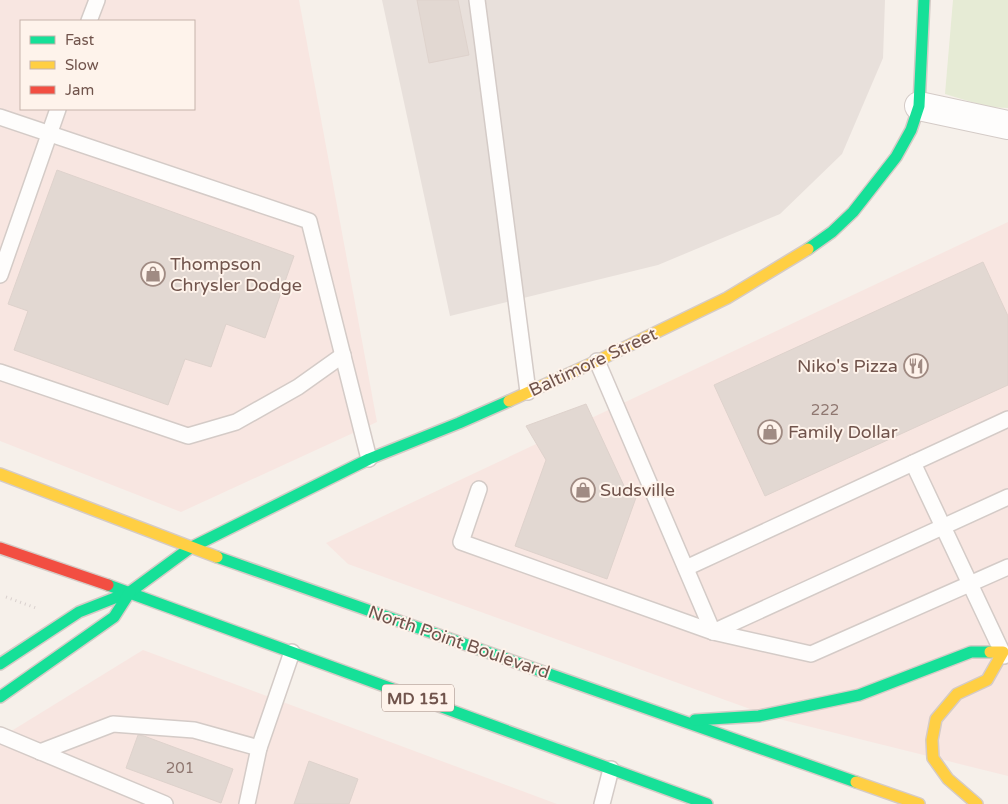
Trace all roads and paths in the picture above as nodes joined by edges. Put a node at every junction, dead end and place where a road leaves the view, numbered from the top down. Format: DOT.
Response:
graph roads {
  1 [pos="97,0"];
  2 [pos="477,0"];
  3 [pos="924,0"];
  4 [pos="89,20"];
  5 [pos="919,106"];
  6 [pos="58,110"];
  7 [pos="0,118"];
  8 [pos="1008,125"];
  9 [pos="48,134"];
  10 [pos="0,275"];
  11 [pos="343,355"];
  12 [pos="597,361"];
  13 [pos="0,372"];
  14 [pos="528,392"];
  15 [pos="1008,419"];
  16 [pos="369,459"];
  17 [pos="913,463"];
  18 [pos="0,474"];
  19 [pos="479,489"];
  20 [pos="1008,497"];
  21 [pos="942,527"];
  22 [pos="0,548"];
  23 [pos="190,548"];
  24 [pos="1008,567"];
  25 [pos="686,568"];
  26 [pos="970,584"];
  27 [pos="130,592"];
  28 [pos="6,597"];
  29 [pos="40,610"];
  30 [pos="713,632"];
  31 [pos="292,652"];
  32 [pos="1006,655"];
  33 [pos="0,664"];
  34 [pos="0,697"];
  35 [pos="684,720"];
  36 [pos="0,735"];
  37 [pos="259,748"];
  38 [pos="40,752"];
  39 [pos="611,769"];
  40 [pos="165,804"];
  41 [pos="247,804"];
  42 [pos="602,804"];
  43 [pos="707,804"];
  44 [pos="919,804"];
  45 [pos="977,804"];
  1 -- 4 [label="lane"];
  2 -- 14 [label="lane"];
  3 -- 5 [label="main road, Baltimore Street"];
  5 -- 8 [label="street"];
  5 -- 12 [label="main road, Baltimore Street"];
  6 -- 9 [label="lane"];
  7 -- 9 [label="lane"];
  9 -- 10 [label="lane"];
  9 -- 11 [label="lane"];
  11 -- 13 [label="lane"];
  11 -- 16 [label="lane"];
  12 -- 14 [label="main road, Baltimore Street"];
  12 -- 25 [label="lane"];
  14 -- 16 [label="main road, Baltimore Street"];
  15 -- 17 [label="lane"];
  16 -- 23 [label="main road, Baltimore Street"];
  17 -- 21 [label="lane"];
  17 -- 25 [label="lane"];
  18 -- 23 [label="main road, North Point Boulevard"];
  19 -- 30 [label="lane"];
  20 -- 21 [label="lane"];
  21 -- 26 [label="lane"];
  21 -- 30 [label="lane"];
  22 -- 27 [label="main road, MD 151"];
  23 -- 27 [label="main road, Baltimore Street"];
  23 -- 35 [label="main road, North Point Boulevard"];
  24 -- 26 [label="lane"];
  25 -- 30 [label="lane"];
  26 -- 30 [label="lane"];
  26 -- 32 [label="lane"];
  27 -- 31 [label="main road, MD 151"];
  27 -- 33 [label="main road, Baltimore Street"];
  27 -- 34 [label="main road, Baltimore Street"];
  28 -- 29 [label="path"];
  31 -- 37 [label="lane"];
  31 -- 39 [label="main road, MD 151"];
  32 -- 35 [label="main road"];
  32 -- 45 [label="main road"];
  35 -- 44 [label="main road, North Point Boulevard"];
  36 -- 38 [label="lane"];
  37 -- 38 [label="lane"];
  37 -- 41 [label="lane"];
  38 -- 40 [label="lane"];
  39 -- 42 [label="lane"];
  39 -- 43 [label="main road, MD 151"];
}
